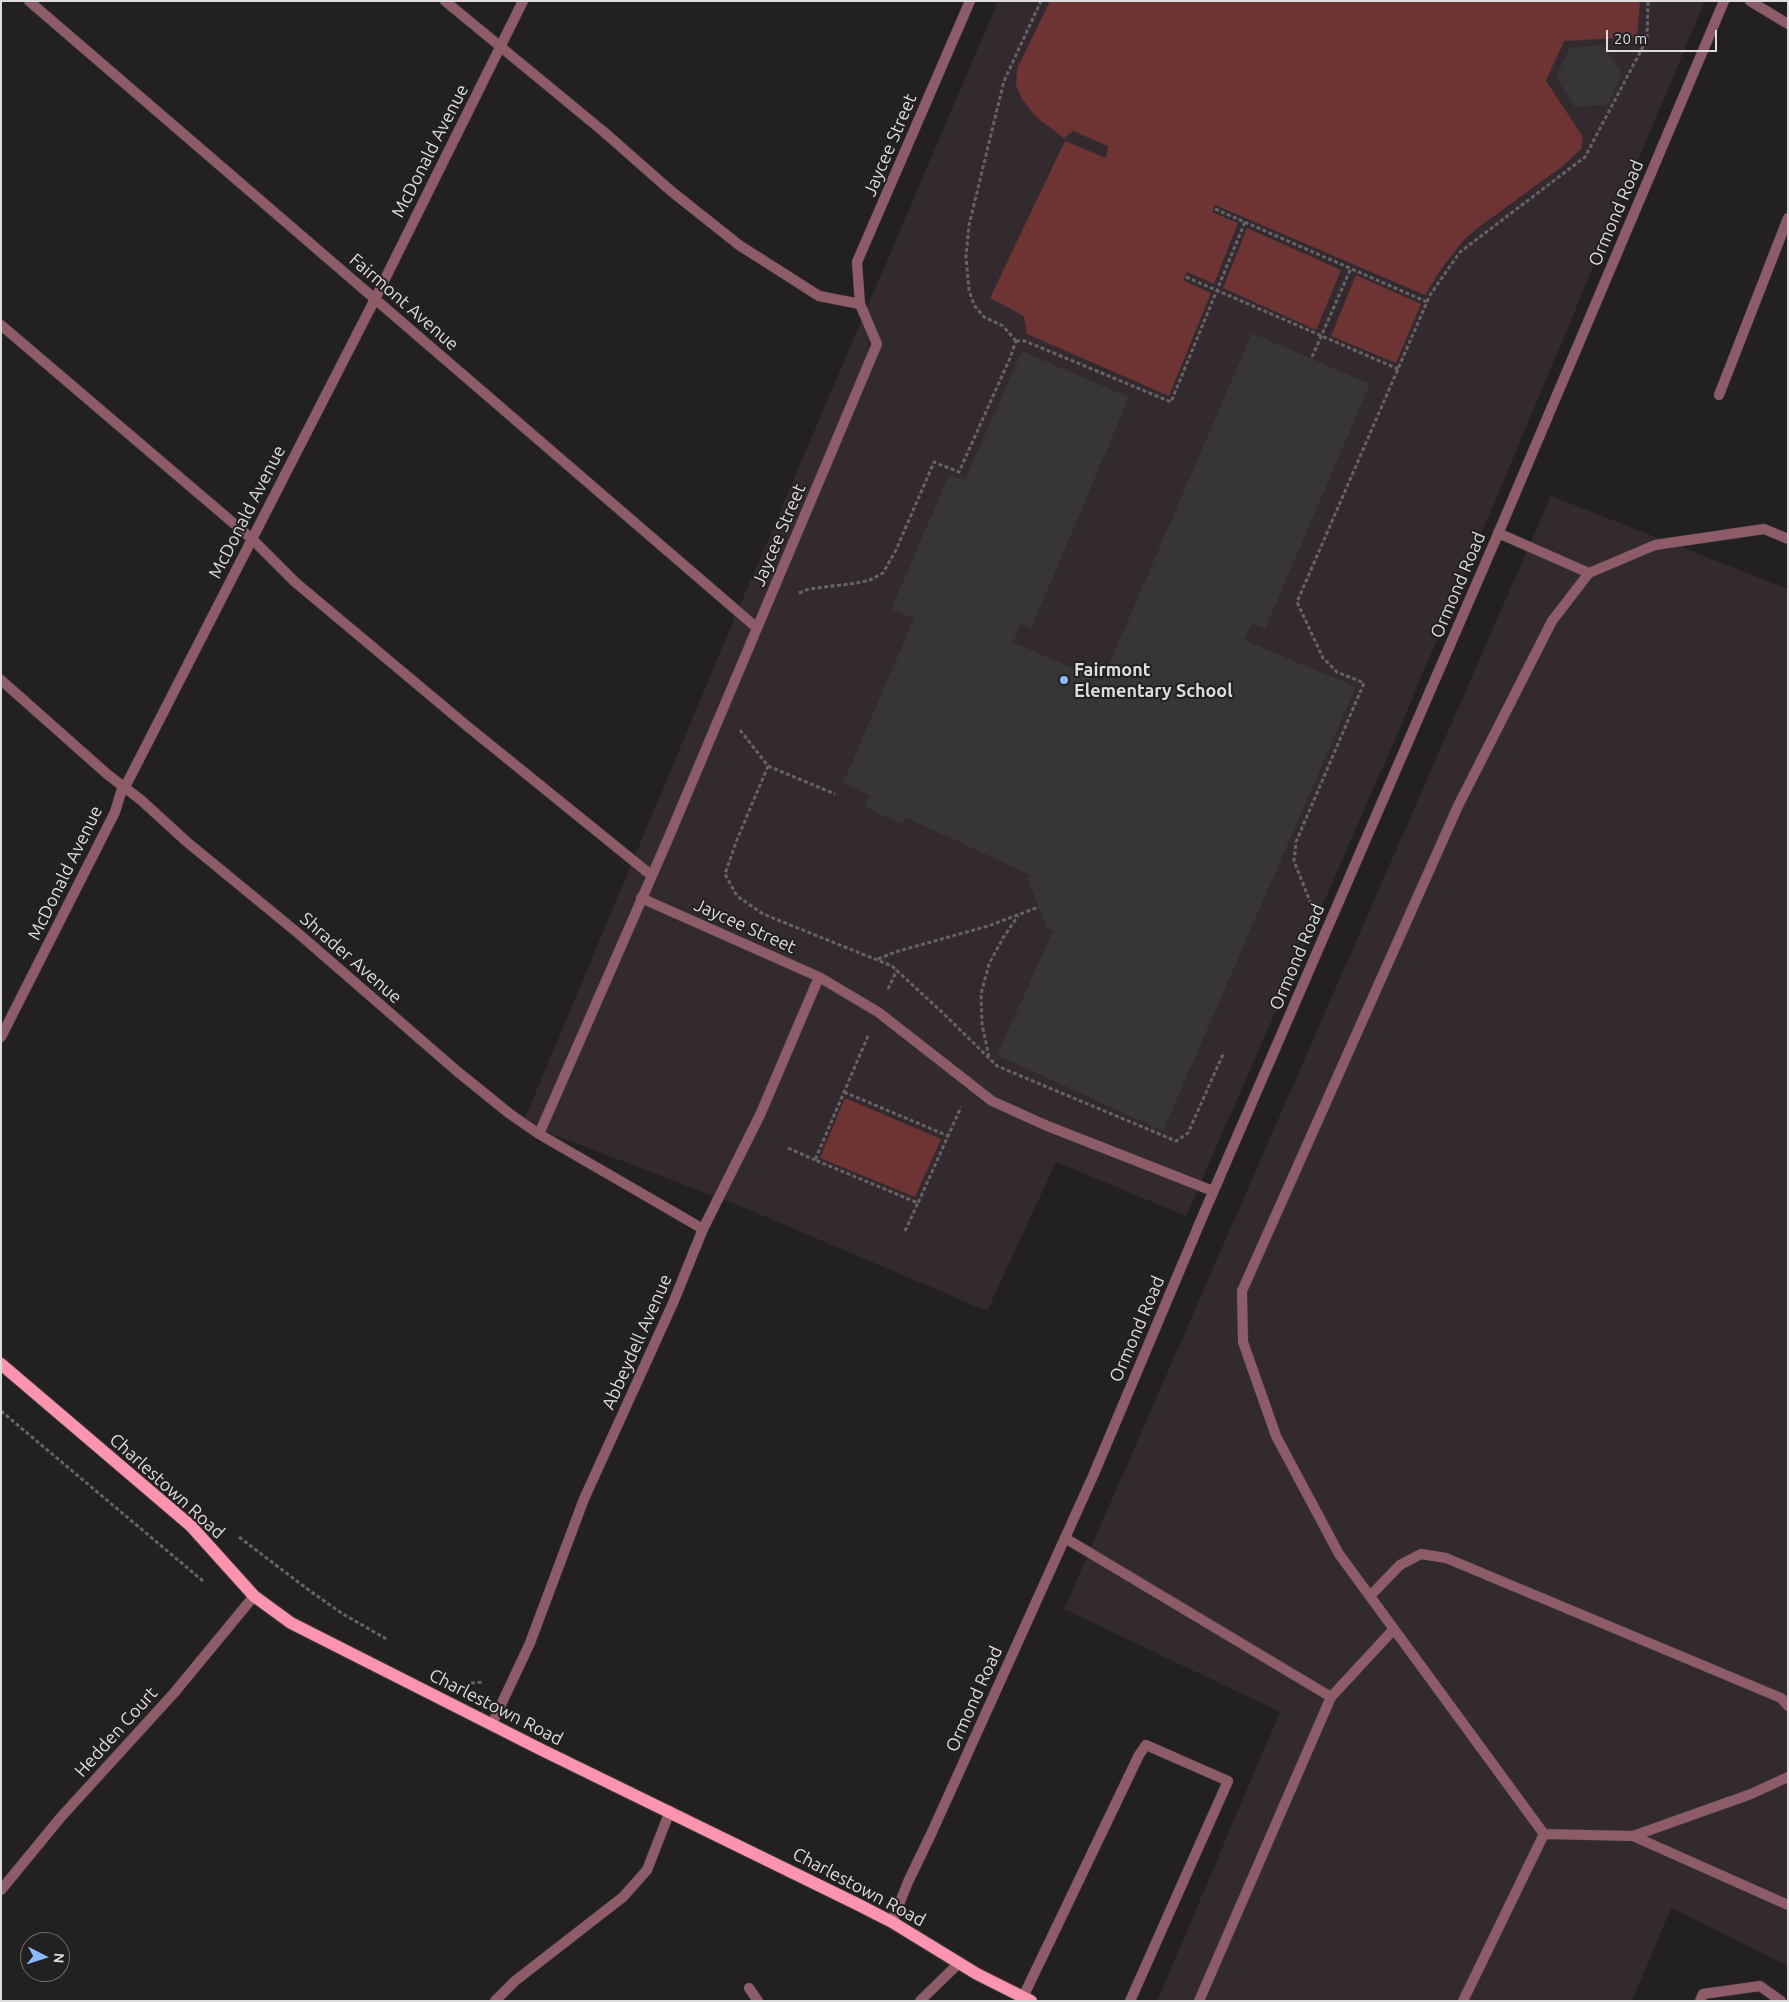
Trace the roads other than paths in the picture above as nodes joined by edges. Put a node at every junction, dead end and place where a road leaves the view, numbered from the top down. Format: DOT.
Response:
graph roads {
  1 [pos="29,1"];
  2 [pos="445,1"];
  3 [pos="523,1"];
  4 [pos="970,1"];
  5 [pos="1724,1"];
  6 [pos="1750,1"];
  7 [pos="1788,24"];
  8 [pos="500,48"];
  9 [pos="1788,218"];
  10 [pos="375,299"];
  11 [pos="860,304"];
  12 [pos="1,325"];
  13 [pos="1719,395"];
  14 [pos="1498,533"];
  15 [pos="252,539"];
  16 [pos="1788,539"];
  17 [pos="1590,573"];
  18 [pos="757,628"];
  19 [pos="1,680"];
  20 [pos="125,787"];
  21 [pos="651,875"];
  22 [pos="641,898"];
  23 [pos="819,977"];
  24 [pos="1,1037"];
  25 [pos="539,1134"];
  26 [pos="1214,1191"];
  27 [pos="704,1230"];
  28 [pos="1,1364"];
  29 [pos="1065,1538"];
  30 [pos="254,1596"];
  31 [pos="1370,1596"];
  32 [pos="1394,1629"];
  33 [pos="1331,1697"];
  34 [pos="1788,1706"];
  35 [pos="492,1724"];
  36 [pos="1788,1777"];
  37 [pos="670,1811"];
  38 [pos="1544,1834"];
  39 [pos="1633,1836"];
  40 [pos="1,1890"];
  41 [pos="1788,1905"];
  42 [pos="892,1922"];
  43 [pos="959,1963"];
  44 [pos="749,1988"];
  45 [pos="1027,1999"];
  46 [pos="495,2001"];
  47 [pos="758,2001"];
  48 [pos="920,2001"];
  49 [pos="1130,2001"];
  50 [pos="1199,2001"];
  51 [pos="1463,2001"];
  52 [pos="1700,2001"];
  53 [pos="1781,2001"];
  1 -- 10 [label="street, Fairmont Avenue"];
  2 -- 8 [label="street"];
  3 -- 8 [label="street, McDonald Avenue"];
  4 -- 11 [label="street, Jaycee Street"];
  5 -- 14 [label="street, Ormond Road"];
  6 -- 7 [label="street"];
  8 -- 10 [label="street, McDonald Avenue"];
  8 -- 11 [label="street"];
  9 -- 13 [label="street"];
  10 -- 15 [label="street, McDonald Avenue"];
  10 -- 18 [label="street, Fairmont Avenue"];
  11 -- 18 [label="street, Jaycee Street"];
  12 -- 15 [label="street"];
  14 -- 17 [label="street"];
  14 -- 26 [label="street, Ormond Road"];
  15 -- 20 [label="street, McDonald Avenue"];
  15 -- 21 [label="street"];
  16 -- 17 [label="street"];
  17 -- 31 [label="street"];
  18 -- 21 [label="street, Jaycee Street"];
  19 -- 20 [label="street, Shrader Avenue"];
  20 -- 24 [label="street, McDonald Avenue"];
  20 -- 25 [label="street, Shrader Avenue"];
  21 -- 22 [label="street, Jaycee Street"];
  22 -- 23 [label="street, Jaycee Street"];
  22 -- 25 [label="street"];
  23 -- 26 [label="street, Jaycee Street"];
  23 -- 27 [label="street, Abbeydell Avenue"];
  25 -- 27 [label="street, Shrader Avenue"];
  26 -- 29 [label="street, Ormond Road"];
  27 -- 35 [label="street, Abbeydell Avenue"];
  28 -- 30 [label="main road, Charlestown Road"];
  29 -- 33 [label="street"];
  29 -- 42 [label="street, Ormond Road"];
  30 -- 35 [label="main road, Charlestown Road"];
  30 -- 40 [label="street, Hedden Court"];
  31 -- 32 [label="street"];
  31 -- 34 [label="street"];
  32 -- 33 [label="street"];
  32 -- 38 [label="street"];
  33 -- 50 [label="street"];
  35 -- 37 [label="main road, Charlestown Road"];
  36 -- 39 [label="street"];
  37 -- 42 [label="main road, Charlestown Road"];
  37 -- 46 [label="street"];
  38 -- 39 [label="street"];
  38 -- 51 [label="street"];
  39 -- 41 [label="street"];
  42 -- 43 [label="main road, Charlestown Road"];
  43 -- 45 [label="main road, Charlestown Road"];
  43 -- 48 [label="street"];
  44 -- 47 [label="street"];
  45 -- 49 [label="street"];
  52 -- 53 [label="street"];
}
